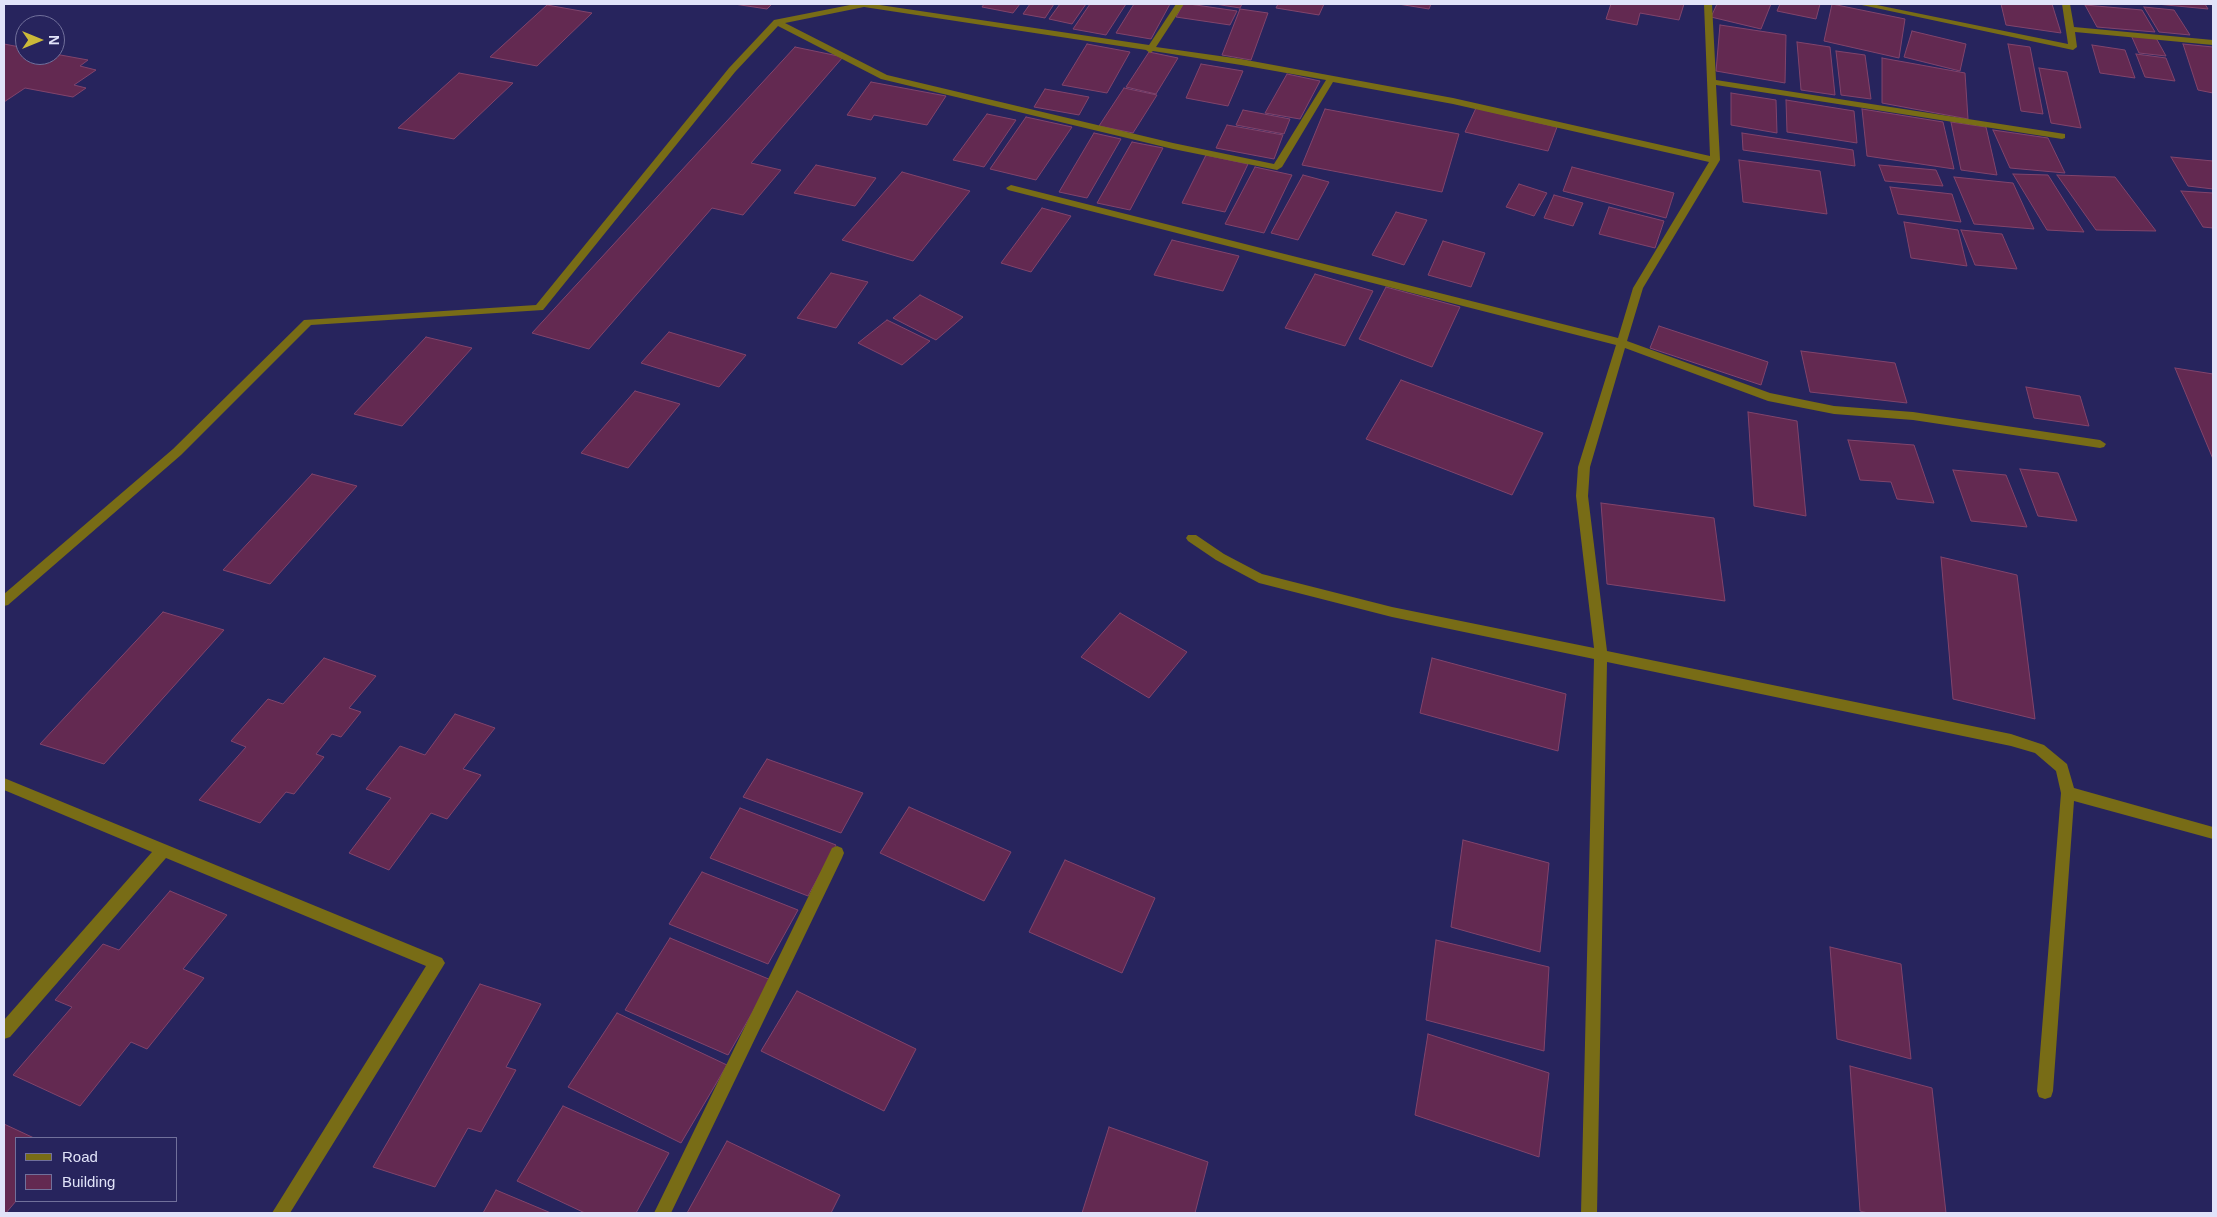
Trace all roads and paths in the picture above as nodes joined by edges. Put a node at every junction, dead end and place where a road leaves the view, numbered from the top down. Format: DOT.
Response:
graph roads {
  1 [pos="863,4"];
  2 [pos="1180,4"];
  3 [pos="1708,4"];
  4 [pos="1861,4"];
  5 [pos="2066,4"];
  6 [pos="777,22"];
  7 [pos="2070,30"];
  8 [pos="2213,43"];
  9 [pos="1150,50"];
  10 [pos="1330,80"];
  11 [pos="1711,82"];
  12 [pos="2062,136"];
  13 [pos="1715,160"];
  14 [pos="1011,188"];
  15 [pos="1622,343"];
  16 [pos="2100,444"];
  17 [pos="1192,538"];
  18 [pos="4,601"];
  19 [pos="1601,654"];
  20 [pos="4,784"];
  21 [pos="2068,793"];
  22 [pos="2213,833"];
  23 [pos="164,849"];
  24 [pos="837,852"];
  25 [pos="4,1031"];
  26 [pos="2045,1091"];
  27 [pos="280,1213"];
  28 [pos="662,1213"];
  29 [pos="1589,1213"];
  1 -- 6 [label="street"];
  1 -- 9 [label="street"];
  2 -- 9 [label="street"];
  3 -- 11 [label="street"];
  4 -- 7 [label="street"];
  5 -- 7 [label="street"];
  6 -- 10 [label="street"];
  6 -- 18 [label="street"];
  7 -- 8 [label="street"];
  9 -- 10 [label="street"];
  10 -- 13 [label="street"];
  11 -- 12 [label="street"];
  11 -- 13 [label="street"];
  13 -- 15 [label="street"];
  14 -- 15 [label="street"];
  15 -- 16 [label="street"];
  15 -- 19 [label="street"];
  17 -- 19 [label="street"];
  19 -- 21 [label="street"];
  19 -- 29 [label="street"];
  20 -- 23 [label="street"];
  21 -- 22 [label="street"];
  21 -- 26 [label="street"];
  23 -- 25 [label="street"];
  23 -- 27 [label="street"];
  24 -- 28 [label="street"];
}
